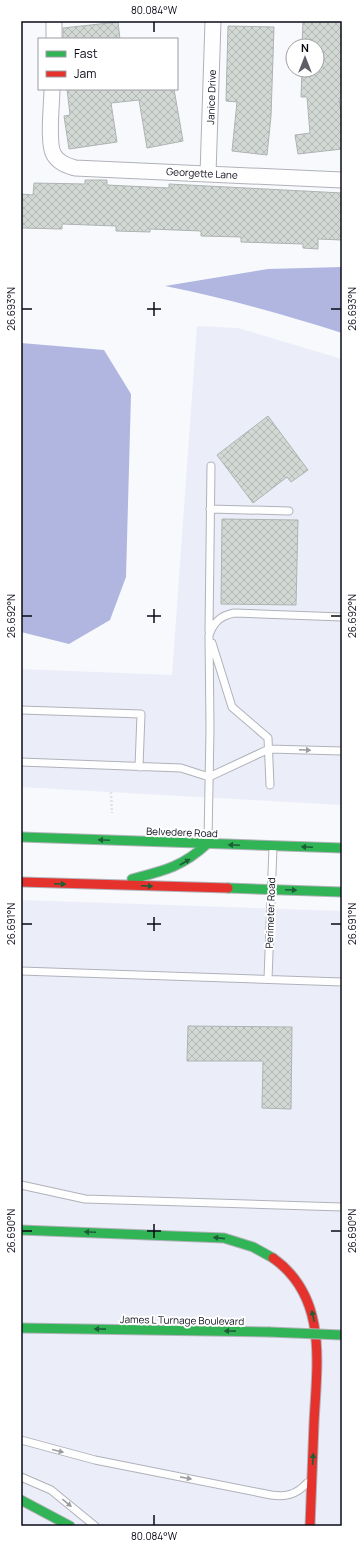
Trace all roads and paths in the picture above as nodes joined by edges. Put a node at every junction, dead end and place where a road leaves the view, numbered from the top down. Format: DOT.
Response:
graph roads {
  1 [pos="54,21"];
  2 [pos="213,21"];
  3 [pos="54,38"];
  4 [pos="52,90"];
  5 [pos="208,174"];
  6 [pos="342,180"];
  7 [pos="211,466"];
  8 [pos="210,509"];
  9 [pos="289,511"];
  10 [pos="342,617"];
  11 [pos="209,635"];
  12 [pos="21,710"];
  13 [pos="269,749"];
  14 [pos="342,751"];
  15 [pos="21,762"];
  16 [pos="139,767"];
  17 [pos="209,777"];
  18 [pos="270,785"];
  19 [pos="111,792"];
  20 [pos="112,813"];
  21 [pos="21,837"];
  22 [pos="207,844"];
  23 [pos="273,846"];
  24 [pos="342,848"];
  25 [pos="21,882"];
  26 [pos="108,885"];
  27 [pos="271,890"];
  28 [pos="342,892"];
  29 [pos="21,971"];
  30 [pos="268,979"];
  31 [pos="342,982"];
  32 [pos="21,1185"];
  33 [pos="342,1207"];
  34 [pos="21,1230"];
  35 [pos="21,1328"];
  36 [pos="342,1335"];
  37 [pos="21,1440"];
  38 [pos="312,1475"];
  39 [pos="21,1477"];
  40 [pos="21,1500"];
  41 [pos="70,1526"];
  42 [pos="95,1526"];
  43 [pos="310,1526"];
  1 -- 3 [label="street"];
  2 -- 5 [label="street, Janice Drive"];
  4 -- 5 [label="street, Georgette Lane"];
  5 -- 6 [label="street, Georgette Lane"];
  7 -- 8 [label="lane"];
  8 -- 9 [label="lane"];
  8 -- 11 [label="lane"];
  10 -- 11 [label="lane"];
  11 -- 13 [label="lane"];
  11 -- 17 [label="lane"];
  12 -- 16 [label="lane"];
  13 -- 14 [label="lane, one-way"];
  13 -- 17 [label="lane"];
  13 -- 18 [label="lane"];
  15 -- 16 [label="lane"];
  16 -- 17 [label="lane"];
  17 -- 22 [label="lane"];
  19 -- 20 [label="path"];
  22 -- 21 [label="street, Belvedere Road, one-way"];
  23 -- 22 [label="street, Belvedere Road, one-way"];
  26 -- 22 [label="street, one-way"];
  24 -- 23 [label="street, Belvedere Road, one-way"];
  23 -- 27 [label="lane, Perimeter Road"];
  25 -- 26 [label="street, one-way"];
  26 -- 27 [label="street, one-way"];
  27 -- 28 [label="street, one-way"];
  27 -- 30 [label="lane, Perimeter Road"];
  29 -- 30 [label="lane"];
  30 -- 31 [label="lane"];
  32 -- 33 [label="lane"];
  38 -- 34 [label="street, one-way"];
  36 -- 35 [label="street, James L Turnage Boulevard, one-way, bridge"];
  37 -- 38 [label="lane, one-way"];
  38 -- 43 [label="street"];
  39 -- 42 [label="lane, one-way"];
  40 -- 41 [label="street"];
}
